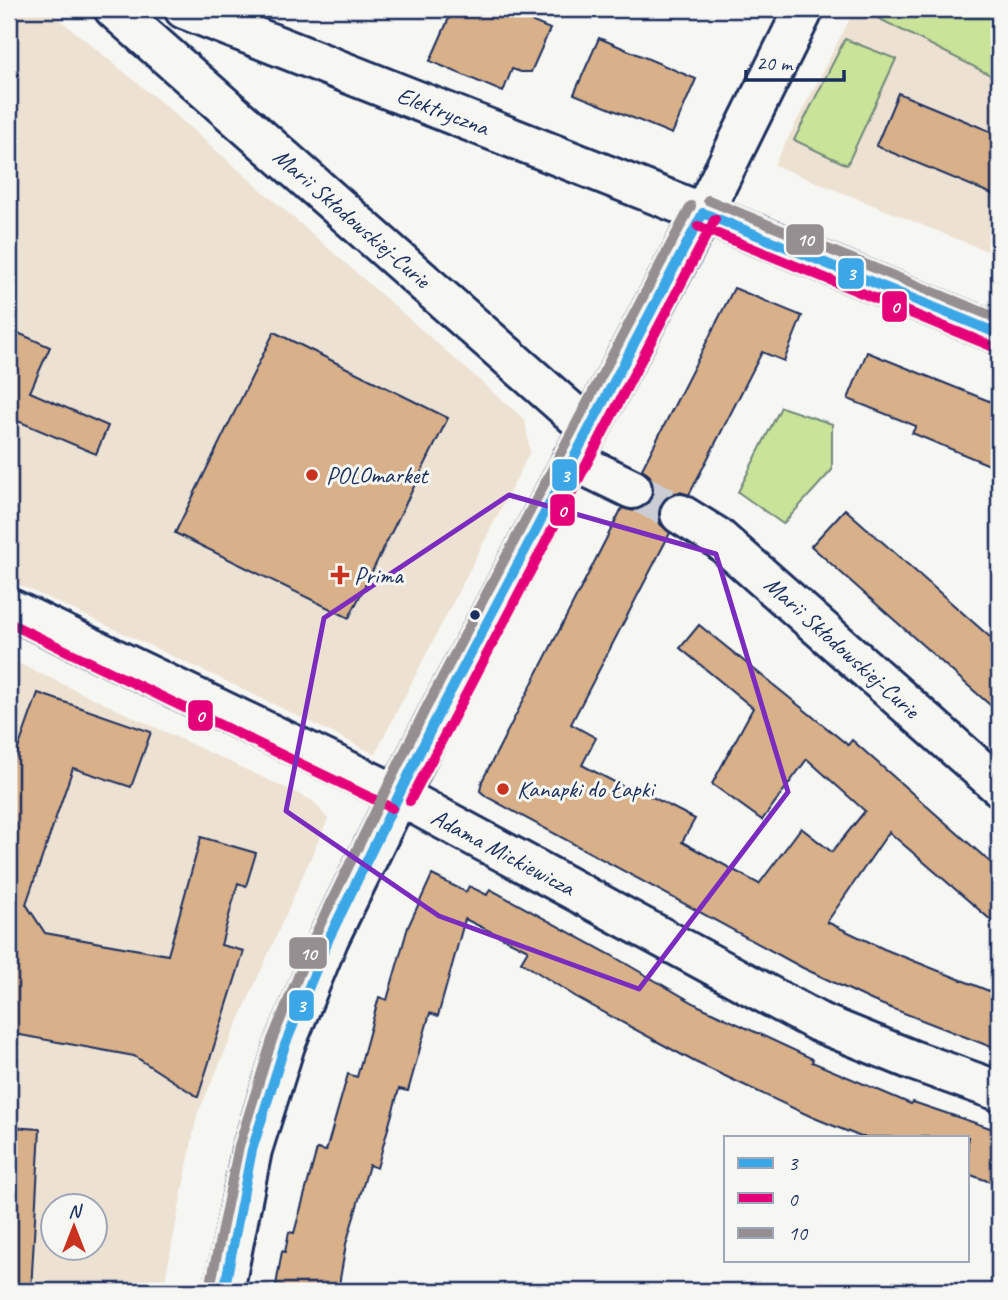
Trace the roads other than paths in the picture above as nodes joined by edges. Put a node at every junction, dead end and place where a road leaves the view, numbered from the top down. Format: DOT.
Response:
graph roads {
  1 [pos="114,9"];
  2 [pos="184,9"];
  3 [pos="804,9"];
  4 [pos="703,213"];
  5 [pos="999,334"];
  6 [pos="581,444"];
  7 [pos="632,489"];
  8 [pos="680,514"];
  9 [pos="9,608"];
  10 [pos="999,786"];
  11 [pos="398,794"];
  12 [pos="999,1091"];
  13 [pos="224,1291"];
  1 -- 6 [label="street, Marii Skłodowskiej-Curie"];
  2 -- 4 [label="street, Elektryczna"];
  3 -- 4 [label="street"];
  4 -- 5 [label="street, Elektryczna"];
  4 -- 6 [label="street"];
  6 -- 7 [label="street, Marii Skłodowskiej-Curie"];
  6 -- 11 [label="street"];
  8 -- 10 [label="street, Marii Skłodowskiej-Curie"];
  9 -- 11 [label="street, Adama Mickiewicza"];
  11 -- 12 [label="street, Adama Mickiewicza"];
  11 -- 13 [label="street"];
}
